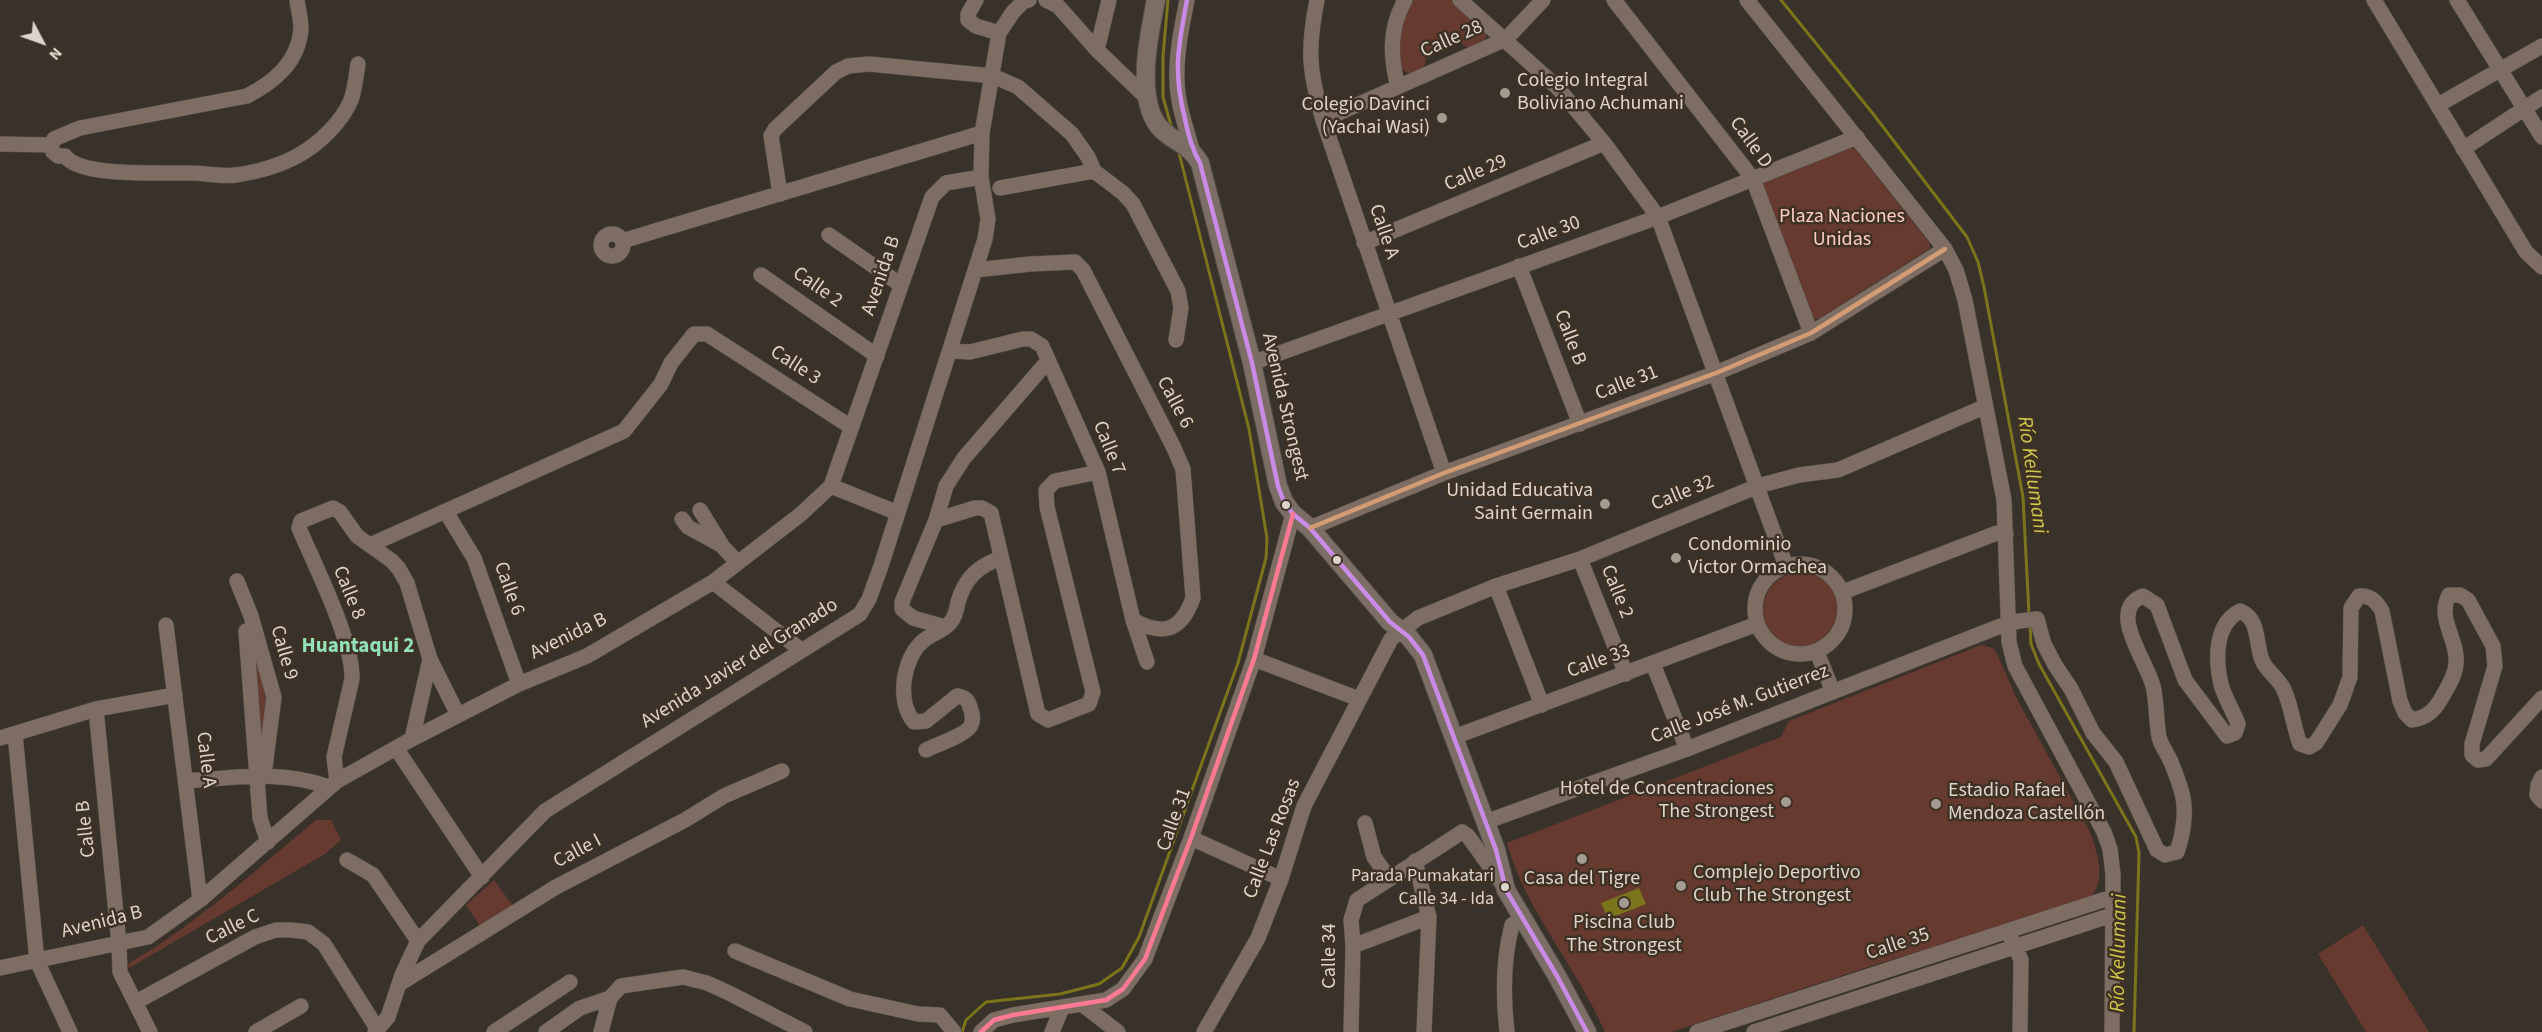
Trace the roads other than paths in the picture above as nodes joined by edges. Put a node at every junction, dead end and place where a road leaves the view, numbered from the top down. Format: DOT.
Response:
graph roads {
  1 [pos="297,0"];
  2 [pos="976,0"];
  3 [pos="1029,0"];
  4 [pos="1046,0"];
  5 [pos="1109,0"];
  6 [pos="1156,0"];
  7 [pos="1187,0"];
  8 [pos="1317,0"];
  9 [pos="1405,0"];
  10 [pos="1460,0"];
  11 [pos="1543,0"];
  12 [pos="1614,0"];
  13 [pos="1748,0"];
  14 [pos="2374,0"];
  15 [pos="2457,0"];
  16 [pos="999,33"];
  17 [pos="1506,39"];
  18 [pos="2542,46"];
  19 [pos="1097,50"];
  20 [pos="358,64"];
  21 [pos="2500,68"];
  22 [pos="993,76"];
  23 [pos="1398,87"];
  24 [pos="2542,97"];
  25 [pos="1148,99"];
  26 [pos="2438,105"];
  27 [pos="2525,109"];
  28 [pos="1323,120"];
  29 [pos="982,133"];
  30 [pos="1857,137"];
  31 [pos="2542,137"];
  32 [pos="57,141"];
  33 [pos="1181,142"];
  34 [pos="1604,143"];
  35 [pos="0,144"];
  36 [pos="2463,148"];
  37 [pos="1094,171"];
  38 [pos="981,177"];
  39 [pos="1753,179"];
  40 [pos="1000,188"];
  41 [pos="780,194"];
  42 [pos="1658,217"];
  43 [pos="829,235"];
  44 [pos="622,241"];
  45 [pos="1364,243"];
  46 [pos="1945,249"];
  47 [pos="1519,266"];
  48 [pos="2542,267"];
  49 [pos="976,270"];
  50 [pos="761,275"];
  51 [pos="901,285"];
  52 [pos="1390,314"];
  53 [pos="1811,333"];
  54 [pos="1176,340"];
  55 [pos="951,351"];
  56 [pos="878,356"];
  57 [pos="1047,362"];
  58 [pos="1252,363"];
  59 [pos="1716,373"];
  60 [pos="1984,407"];
  61 [pos="1580,424"];
  62 [pos="851,427"];
  63 [pos="1098,472"];
  64 [pos="1444,473"];
  65 [pos="831,486"];
  66 [pos="1758,486"];
  67 [pos="700,510"];
  68 [pos="446,512"];
  69 [pos="898,513"];
  70 [pos="1293,514"];
  71 [pos="682,519"];
  72 [pos="936,520"];
  73 [pos="1310,528"];
  74 [pos="2006,534"];
  75 [pos="370,545"];
  76 [pos="723,547"];
  77 [pos="1001,558"];
  78 [pos="1580,559"];
  79 [pos="738,563"];
  80 [pos="1786,566"];
  81 [pos="237,581"];
  82 [pos="713,582"];
  83 [pos="1496,586"];
  84 [pos="1843,592"];
  85 [pos="1133,620"];
  86 [pos="2014,623"];
  87 [pos="1757,624"];
  88 [pos="166,625"];
  89 [pos="945,627"];
  90 [pos="1400,630"];
  91 [pos="246,631"];
  92 [pos="801,650"];
  93 [pos="1817,652"];
  94 [pos="430,659"];
  95 [pos="1254,659"];
  96 [pos="1146,662"];
  97 [pos="1653,664"];
  98 [pos="1626,674"];
  99 [pos="519,684"];
  100 [pos="1833,692"];
  101 [pos="176,695"];
  102 [pos="2542,698"];
  103 [pos="1359,699"];
  104 [pos="1542,705"];
  105 [pos="96,710"];
  106 [pos="458,715"];
  107 [pos="7,736"];
  108 [pos="1454,736"];
  109 [pos="412,739"];
  110 [pos="396,748"];
  111 [pos="1687,749"];
  112 [pos="926,750"];
  113 [pos="782,771"];
  114 [pos="260,775"];
  115 [pos="2542,777"];
  116 [pos="187,781"];
  117 [pos="333,784"];
  118 [pos="2542,801"];
  119 [pos="1485,822"];
  120 [pos="1365,824"];
  121 [pos="1191,838"];
  122 [pos="268,842"];
  123 [pos="347,860"];
  124 [pos="1415,861"];
  125 [pos="482,877"];
  126 [pos="1389,878"];
  127 [pos="1281,879"];
  128 [pos="1506,890"];
  129 [pos="2112,897"];
  130 [pos="200,900"];
  131 [pos="2112,915"];
  132 [pos="1429,917"];
  133 [pos="1522,918"];
  134 [pos="2009,931"];
  135 [pos="418,941"];
  136 [pos="119,944"];
  137 [pos="1353,946"];
  138 [pos="2014,947"];
  139 [pos="735,951"];
  140 [pos="1923,959"];
  141 [pos="37,961"];
  142 [pos="0,968"];
  143 [pos="1928,975"];
  144 [pos="1869,976"];
  145 [pos="570,982"];
  146 [pos="399,984"];
  147 [pos="1875,993"];
  148 [pos="610,998"];
  149 [pos="1795,1000"];
  150 [pos="136,1002"];
  151 [pos="1083,1005"];
  152 [pos="301,1006"];
  153 [pos="1062,1008"];
  154 [pos="1801,1017"];
  155 [pos="514,1027"];
  156 [pos="377,1031"];
  157 [pos="1701,1031"];
  158 [pos="70,1032"];
  159 [pos="150,1032"];
  160 [pos="256,1032"];
  161 [pos="494,1032"];
  162 [pos="546,1032"];
  163 [pos="601,1032"];
  164 [pos="805,1032"];
  165 [pos="954,1032"];
  166 [pos="981,1032"];
  167 [pos="1052,1032"];
  168 [pos="1119,1032"];
  169 [pos="1204,1032"];
  170 [pos="1351,1032"];
  171 [pos="1424,1032"];
  172 [pos="1507,1032"];
  173 [pos="1587,1032"];
  174 [pos="1754,1032"];
  175 [pos="1805,1032"];
  176 [pos="2020,1032"];
  177 [pos="2112,1032"];
  1 -- 32 [label="street"];
  2 -- 16 [label="street"];
  3 -- 16 [label="street, Avenida Javier del Granado"];
  4 -- 19 [label="street"];
  5 -- 19 [label="street"];
  6 -- 25 [label="main road"];
  7 -- 33 [label="street, Avenida Strongest"];
  8 -- 28 [label="street, Calle A"];
  9 -- 23 [label="street, Calle 28"];
  10 -- 17 [label="street"];
  11 -- 17 [label="street, Calle 28"];
  12 -- 39 [label="street, Calle D"];
  13 -- 30 [label="street"];
  14 -- 26 [label="street"];
  15 -- 21 [label="street"];
  16 -- 22 [label="street, Avenida Javier del Granado"];
  17 -- 23 [label="street, Calle 28"];
  17 -- 34 [label="street"];
  18 -- 21 [label="street"];
  19 -- 25 [label="street"];
  20 -- 32 [label="street"];
  21 -- 26 [label="street"];
  21 -- 27 [label="street"];
  22 -- 29 [label="street, Avenida Javier del Granado"];
  22 -- 37 [label="street"];
  22 -- 41 [label="street"];
  23 -- 28 [label="street, Calle 28"];
  24 -- 27 [label="street"];
  25 -- 33 [label="main road"];
  26 -- 36 [label="street"];
  27 -- 31 [label="street"];
  27 -- 36 [label="street"];
  28 -- 45 [label="street, Calle A"];
  29 -- 38 [label="street, Avenida Javier del Granado"];
  29 -- 41 [label="street"];
  30 -- 39 [label="street, Calle 30"];
  30 -- 46 [label="street"];
  32 -- 35 [label="street"];
  33 -- 58 [label="main road, Avenida Strongest"];
  34 -- 42 [label="street"];
  34 -- 45 [label="street, Calle 29"];
  36 -- 48 [label="street"];
  37 -- 40 [label="street"];
  37 -- 54 [label="street"];
  38 -- 49 [label="street, Avenida Javier del Granado"];
  38 -- 51 [label="street, Avenida B"];
  39 -- 42 [label="street, Calle 30"];
  39 -- 53 [label="street, Calle D"];
  41 -- 44 [label="street"];
  42 -- 47 [label="street, Calle 30"];
  42 -- 59 [label="street"];
  43 -- 51 [label="street"];
  45 -- 52 [label="street, Calle A"];
  46 -- 53 [label="street, Calle 31"];
  46 -- 60 [label="street"];
  47 -- 52 [label="street, Calle 30"];
  47 -- 61 [label="street, Calle B"];
  49 -- 55 [label="street, Avenida Javier del Granado"];
  49 -- 85 [label="street, Calle 6"];
  50 -- 56 [label="street, Calle 2"];
  51 -- 56 [label="street, Avenida B"];
  52 -- 58 [label="street, Calle 30"];
  52 -- 64 [label="street, Calle A"];
  53 -- 59 [label="street, Calle 31"];
  55 -- 57 [label="street, Calle 7"];
  55 -- 69 [label="street, Avenida Javier del Granado"];
  56 -- 62 [label="street, Avenida B"];
  57 -- 63 [label="street, Calle 7"];
  57 -- 72 [label="street"];
  58 -- 70 [label="main road, Avenida Strongest"];
  59 -- 61 [label="street, Calle 31"];
  59 -- 66 [label="street"];
  60 -- 66 [label="street, Calle 32"];
  60 -- 74 [label="street"];
  61 -- 64 [label="street, Calle 31"];
  62 -- 65 [label="street, Avenida B"];
  62 -- 68 [label="street, Calle 3"];
  63 -- 77 [label="street"];
  63 -- 85 [label="street, Calle 7"];
  64 -- 73 [label="street, Calle 31"];
  65 -- 69 [label="street"];
  65 -- 79 [label="street, Avenida B"];
  66 -- 78 [label="street, Calle 32"];
  66 -- 80 [label="street"];
  67 -- 76 [label="street"];
  68 -- 75 [label="street"];
  68 -- 99 [label="street, Calle 6"];
  69 -- 92 [label="street, Avenida Javier del Granado"];
  70 -- 73 [label="main road, Avenida Strongest"];
  70 -- 95 [label="street, Calle 31"];
  71 -- 76 [label="street"];
  72 -- 77 [label="street"];
  72 -- 89 [label="street"];
  73 -- 90 [label="main road, Avenida Strongest"];
  74 -- 84 [label="street"];
  74 -- 86 [label="street"];
  75 -- 94 [label="street"];
  75 -- 117 [label="street, Calle 8"];
  76 -- 79 [label="street"];
  77 -- 89 [label="street"];
  78 -- 83 [label="street, Calle 32"];
  78 -- 98 [label="street, Calle 2"];
  79 -- 82 [label="street, Avenida B"];
  80 -- 84 [label="street"];
  80 -- 87 [label="street"];
  81 -- 114 [label="street, Calle 9"];
  82 -- 92 [label="street"];
  82 -- 99 [label="street, Avenida B"];
  83 -- 90 [label="street, Calle 32"];
  83 -- 104 [label="street"];
  84 -- 93 [label="street"];
  85 -- 96 [label="street, Calle 7"];
  86 -- 100 [label="street, Calle José M. Gutierrez"];
  86 -- 102 [label="street, Calle José M. Gutierrez"];
  86 -- 129 [label="street"];
  87 -- 93 [label="street"];
  87 -- 97 [label="street, Calle 33"];
  88 -- 101 [label="street, Calle A"];
  89 -- 112 [label="street"];
  90 -- 103 [label="street, Calle Las Rosas"];
  90 -- 108 [label="main road, Avenida Strongest"];
  91 -- 114 [label="street"];
  92 -- 125 [label="street, Avenida Javier del Granado"];
  93 -- 100 [label="street"];
  94 -- 106 [label="street"];
  94 -- 109 [label="street"];
  95 -- 103 [label="street"];
  95 -- 121 [label="street, Calle 31"];
  97 -- 98 [label="street, Calle 33"];
  97 -- 111 [label="street"];
  98 -- 104 [label="street, Calle 33"];
  99 -- 106 [label="street, Avenida B"];
  100 -- 111 [label="street, Calle José M. Gutierrez"];
  101 -- 105 [label="street"];
  101 -- 116 [label="street, Calle A"];
  103 -- 127 [label="street, Calle Las Rosas"];
  104 -- 108 [label="street, Calle 33"];
  105 -- 107 [label="street"];
  105 -- 136 [label="street, Calle B"];
  106 -- 109 [label="street, Avenida B"];
  107 -- 141 [label="street"];
  108 -- 119 [label="main road, Avenida Strongest"];
  109 -- 110 [label="street, Avenida B"];
  110 -- 117 [label="street, Avenida B"];
  110 -- 125 [label="street"];
  111 -- 119 [label="street, Calle José M. Gutierrez"];
  113 -- 146 [label="street, Calle I"];
  114 -- 116 [label="street"];
  114 -- 117 [label="street"];
  114 -- 122 [label="street"];
  115 -- 118 [label="street"];
  116 -- 130 [label="street, Calle A"];
  117 -- 122 [label="street, Avenida B"];
  119 -- 128 [label="main road, Avenida Strongest"];
  120 -- 126 [label="street"];
  121 -- 127 [label="street"];
  121 -- 151 [label="street, Calle 31"];
  122 -- 130 [label="street, Avenida B"];
  123 -- 135 [label="street"];
  124 -- 126 [label="street, Calle 34"];
  124 -- 128 [label="street, Calle 34"];
  124 -- 132 [label="street"];
  125 -- 135 [label="street, Avenida Javier del Granado"];
  126 -- 137 [label="street, Calle 34"];
  127 -- 169 [label="street, Calle Las Rosas"];
  128 -- 133 [label="main road, Avenida Strongest"];
  129 -- 131 [label="street"];
  129 -- 134 [label="street, Calle 35"];
  130 -- 136 [label="street, Avenida B"];
  131 -- 138 [label="street, Calle 35"];
  131 -- 177 [label="street"];
  132 -- 137 [label="street"];
  132 -- 171 [label="street"];
  133 -- 172 [label="street"];
  133 -- 173 [label="main road, Avenida Strongest"];
  134 -- 138 [label="street"];
  134 -- 140 [label="street, Calle 35"];
  135 -- 146 [label="street, Avenida Javier del Granado"];
  136 -- 141 [label="street, Avenida B"];
  136 -- 150 [label="street, Calle B"];
  137 -- 170 [label="street, Calle 34"];
  138 -- 143 [label="street, Calle 35"];
  138 -- 176 [label="street"];
  139 -- 165 [label="street"];
  140 -- 143 [label="street"];
  140 -- 144 [label="street, Calle 35"];
  141 -- 142 [label="street, Avenida B"];
  141 -- 158 [label="street"];
  143 -- 147 [label="street, Calle 35"];
  144 -- 147 [label="street"];
  144 -- 149 [label="street, Calle 35"];
  145 -- 155 [label="street"];
  146 -- 156 [label="street, Avenida Javier del Granado"];
  147 -- 154 [label="street, Calle 35"];
  148 -- 162 [label="street"];
  148 -- 163 [label="street"];
  148 -- 164 [label="street"];
  149 -- 154 [label="street"];
  149 -- 157 [label="street, Calle 35"];
  150 -- 156 [label="street, Calle C"];
  150 -- 159 [label="street, Calle B"];
  151 -- 153 [label="street, Calle 31"];
  151 -- 168 [label="street"];
  152 -- 160 [label="street"];
  153 -- 166 [label="street, Calle 31"];
  153 -- 167 [label="street"];
  154 -- 174 [label="street, Calle 35"];
  154 -- 175 [label="street"];
  155 -- 161 [label="street"];
}
